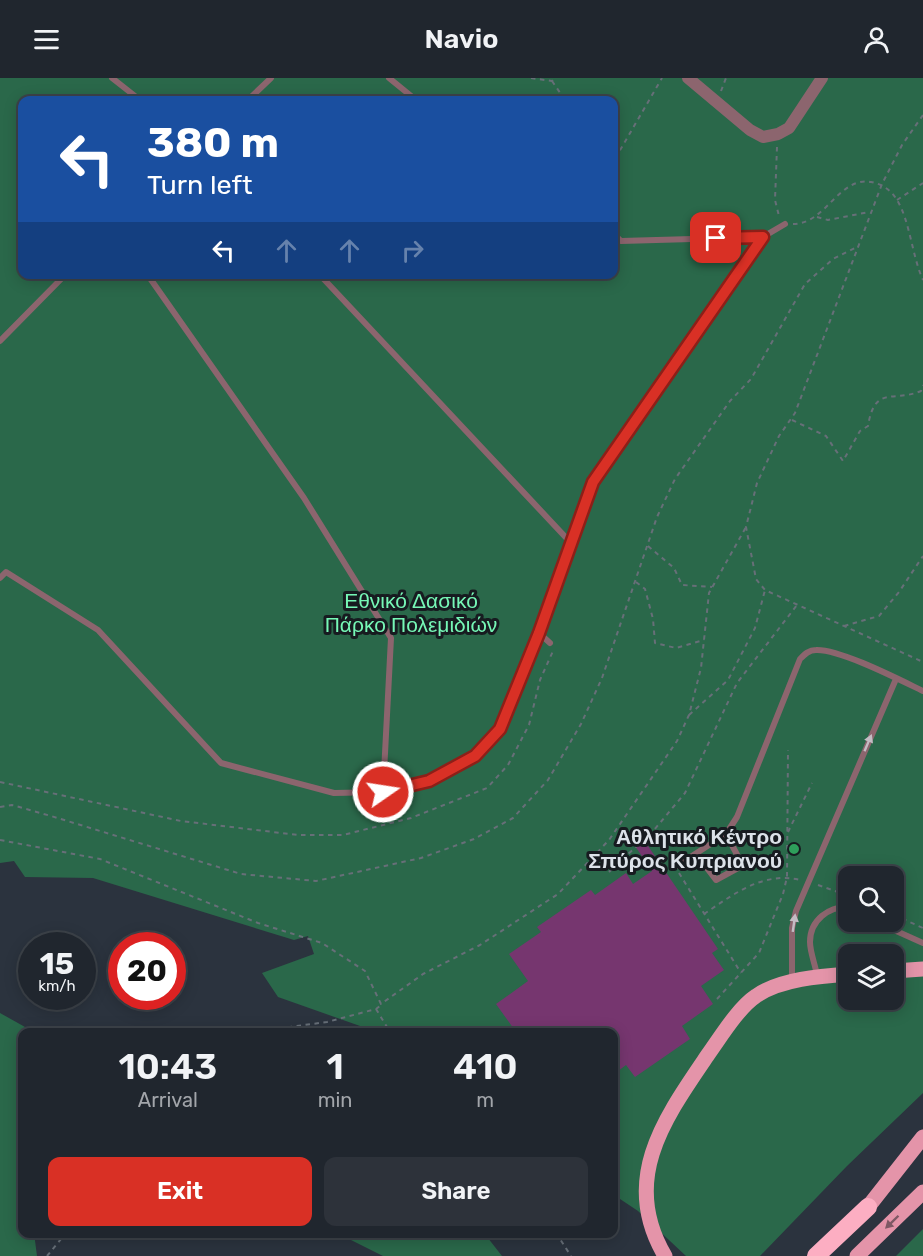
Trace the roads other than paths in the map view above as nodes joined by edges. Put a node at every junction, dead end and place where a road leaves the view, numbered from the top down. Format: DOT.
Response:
graph roads {
  1 [pos="112,78"];
  2 [pos="270,78"];
  3 [pos="389,78"];
  4 [pos="688,78"];
  5 [pos="822,78"];
  6 [pos="135,96"];
  7 [pos="252,96"];
  8 [pos="412,96"];
  9 [pos="786,224"];
  10 [pos="763,237"];
  11 [pos="618,238"];
  12 [pos="61,279"];
  13 [pos="151,279"];
  14 [pos="324,279"];
  15 [pos="0,341"];
  16 [pos="571,543"];
  17 [pos="0,578"];
  18 [pos="539,633"];
  19 [pos="550,643"];
  20 [pos="896,679"];
  21 [pos="923,692"];
  22 [pos="383,792"];
  23 [pos="726,834"];
  24 [pos="697,855"];
  25 [pos="675,867"];
  26 [pos="838,908"];
  27 [pos="898,932"];
  28 [pos="923,943"];
  29 [pos="923,969"];
  30 [pos="904,970"];
  31 [pos="838,975"];
  32 [pos="818,976"];
  33 [pos="792,981"];
  34 [pos="923,1137"];
  35 [pos="923,1153"];
  36 [pos="922,1192"];
  37 [pos="868,1207"];
  38 [pos="860,1253"];
  39 [pos="665,1256"];
  40 [pos="816,1256"];
  1 -- 6 [label="lane"];
  2 -- 7 [label="lane"];
  3 -- 8 [label="lane"];
  4 -- 5 [label="street"];
  9 -- 10 [label="lane"];
  10 -- 11 [label="lane"];
  10 -- 16 [label="lane"];
  12 -- 15 [label="lane"];
  13 -- 22 [label="lane"];
  14 -- 16 [label="lane"];
  16 -- 18 [label="lane"];
  17 -- 22 [label="lane"];
  18 -- 19 [label="lane"];
  18 -- 22 [label="lane"];
  20 -- 21 [label="lane"];
  20 -- 23 [label="lane"];
  33 -- 20 [label="lane, one-way"];
  23 -- 24 [label="lane"];
  23 -- 24 [label="lane"];
  24 -- 25 [label="lane"];
  26 -- 32 [label="lane"];
  27 -- 28 [label="lane"];
  29 -- 30 [label="main road"];
  31 -- 32 [label="main road"];
  32 -- 33 [label="main road"];
  33 -- 39 [label="main road"];
  34 -- 37 [label="main road"];
  35 -- 37 [label="main road"];
  36 -- 38 [label="main road, one-way"];
  37 -- 40 [label="highway"];
}
